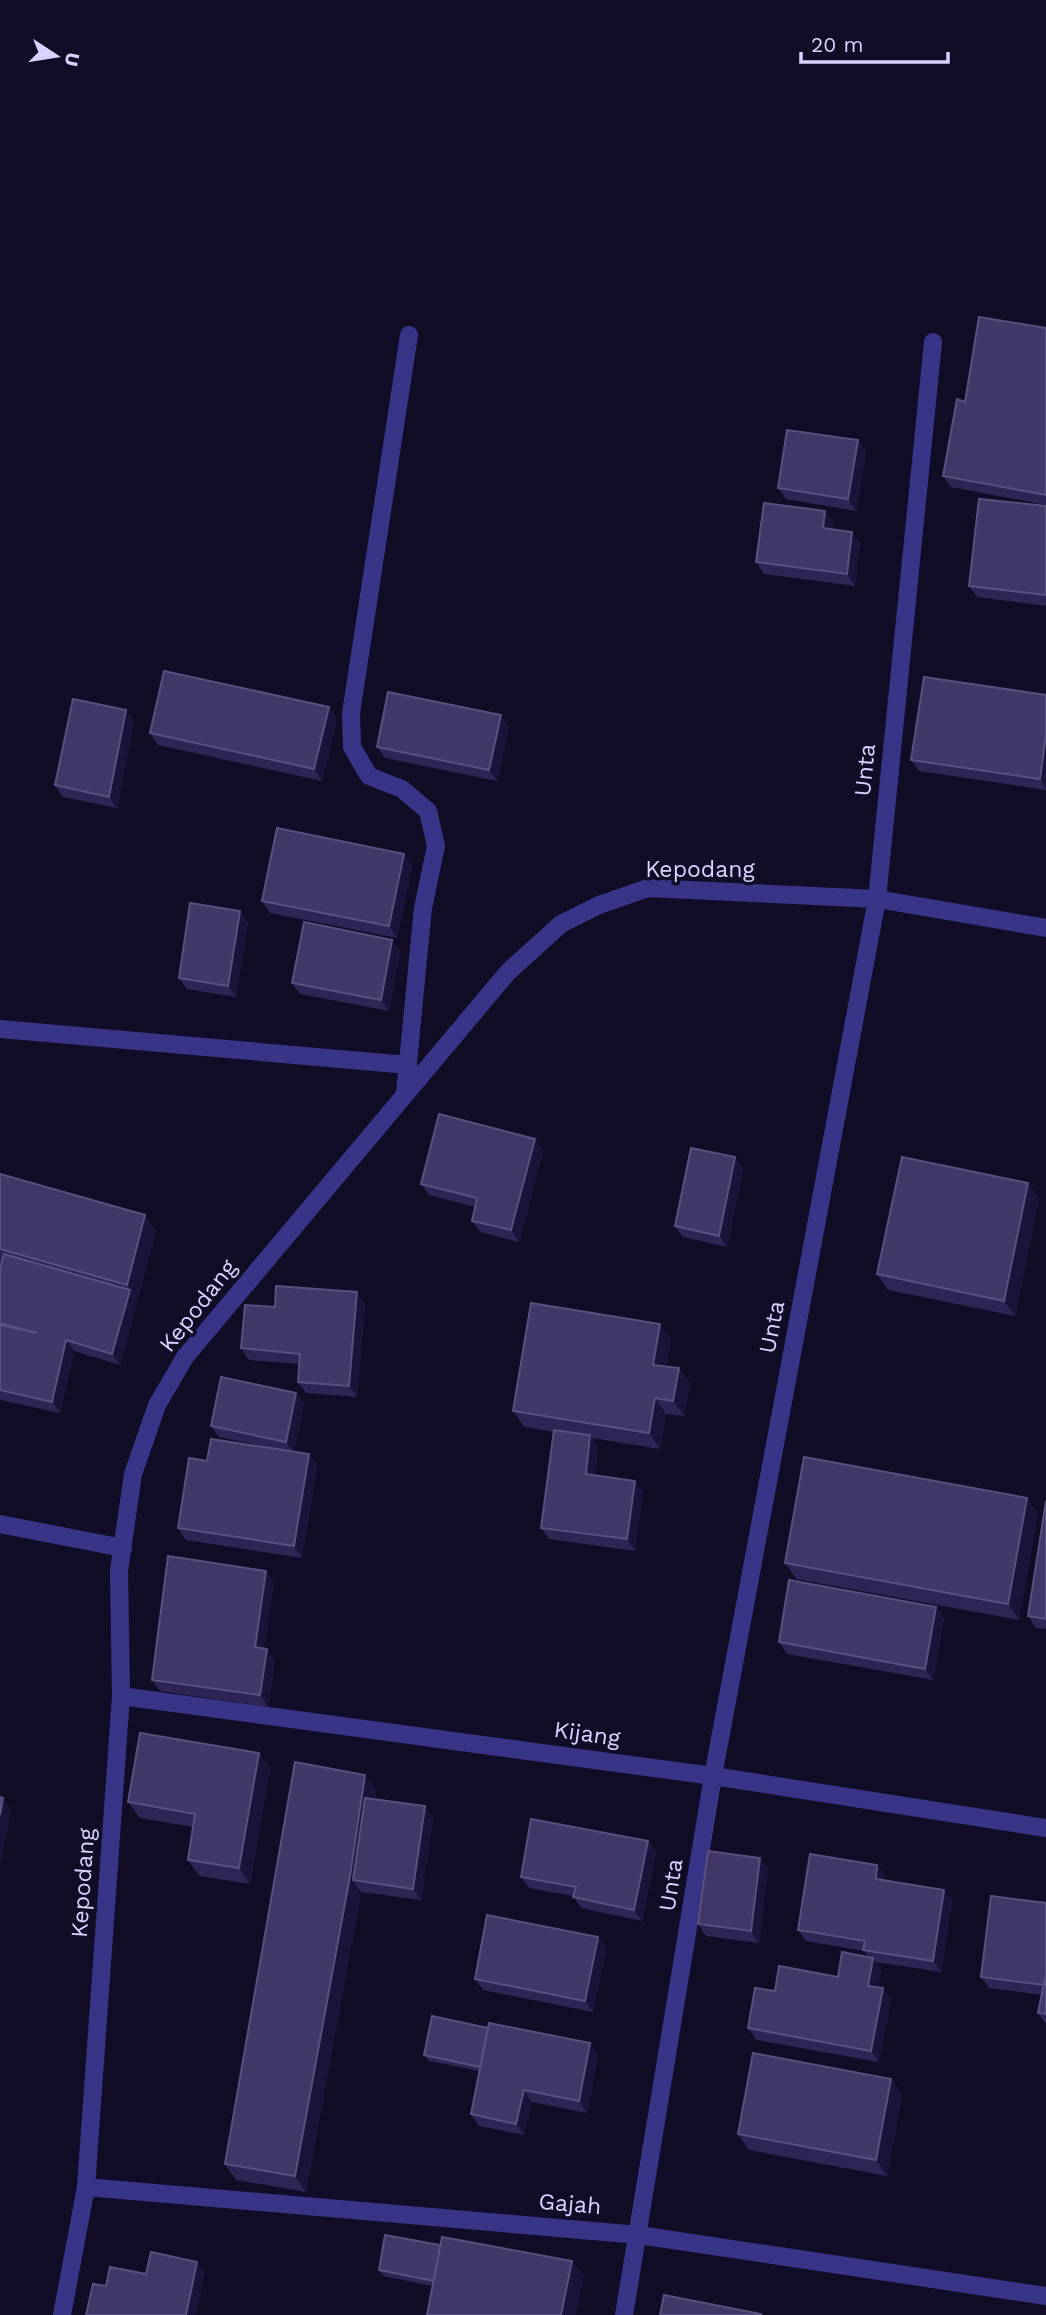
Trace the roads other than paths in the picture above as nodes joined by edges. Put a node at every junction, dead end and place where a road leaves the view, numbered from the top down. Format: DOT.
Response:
graph roads {
  1 [pos="409,335"];
  2 [pos="933,342"];
  3 [pos="877,899"];
  4 [pos="1046,928"];
  5 [pos="0,1029"];
  6 [pos="408,1065"];
  7 [pos="405,1093"];
  8 [pos="0,1524"];
  9 [pos="123,1548"];
  10 [pos="121,1696"];
  11 [pos="713,1776"];
  12 [pos="1046,1828"];
  13 [pos="86,2188"];
  14 [pos="639,2235"];
  15 [pos="1046,2296"];
  16 [pos="62,2315"];
  17 [pos="624,2315"];
  1 -- 6 [label="street"];
  2 -- 3 [label="street, Unta"];
  3 -- 4 [label="street, Kepodang"];
  3 -- 7 [label="street, Kepodang"];
  3 -- 11 [label="street, Unta"];
  5 -- 6 [label="street"];
  6 -- 7 [label="street"];
  7 -- 9 [label="street, Kepodang"];
  8 -- 9 [label="street"];
  9 -- 10 [label="street, Kepodang"];
  10 -- 11 [label="street, Kijang"];
  10 -- 13 [label="street, Kepodang"];
  11 -- 12 [label="street, Kijang"];
  11 -- 14 [label="street, Unta"];
  13 -- 14 [label="street, Gajah"];
  13 -- 16 [label="street, Kepodang"];
  14 -- 15 [label="street, Gajah"];
  14 -- 17 [label="street, Unta"];
}
